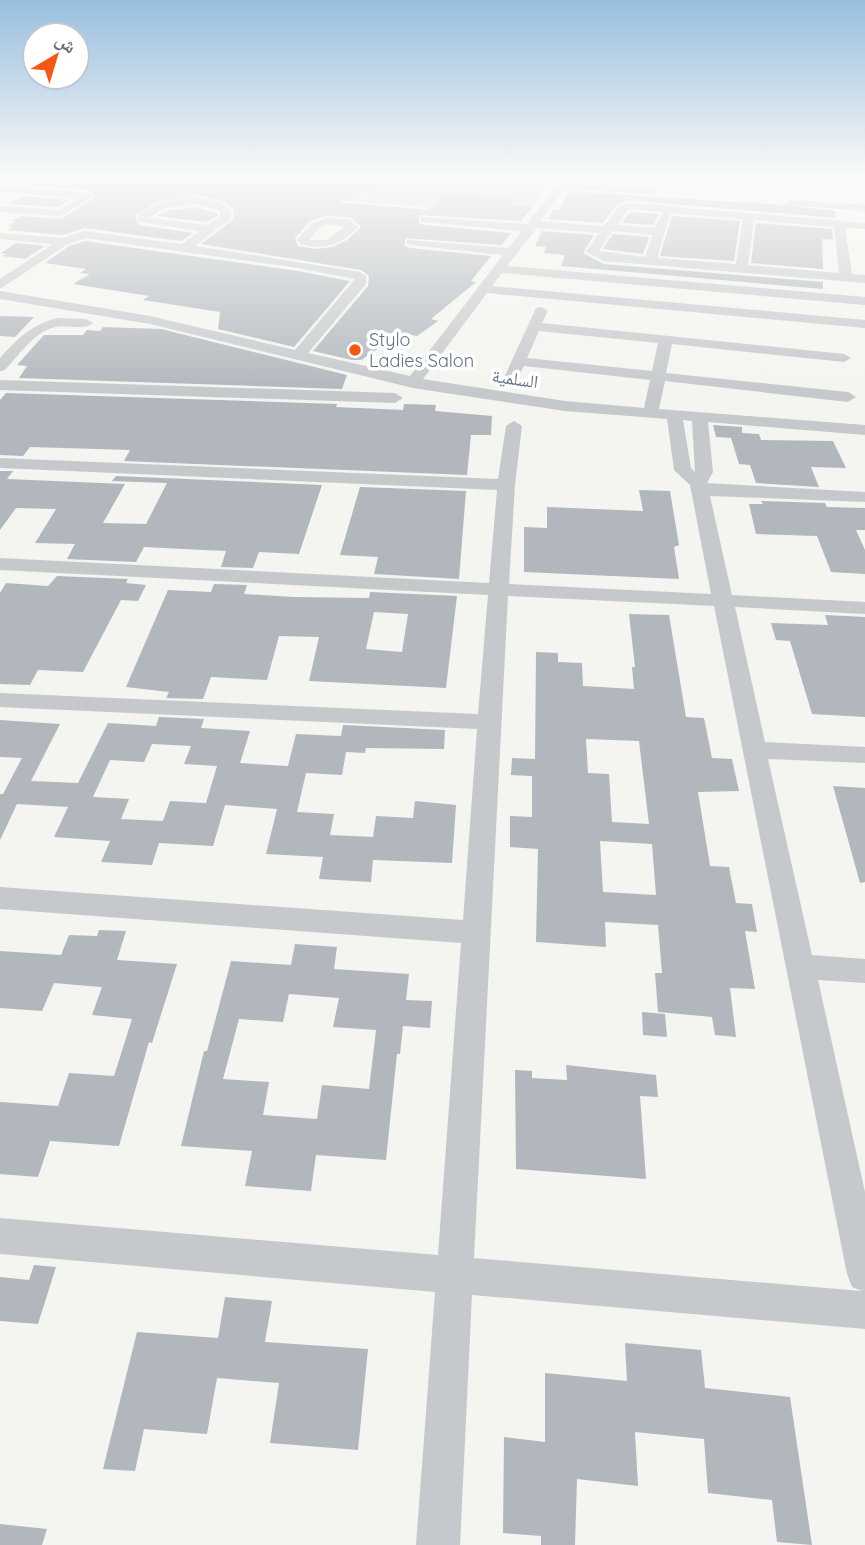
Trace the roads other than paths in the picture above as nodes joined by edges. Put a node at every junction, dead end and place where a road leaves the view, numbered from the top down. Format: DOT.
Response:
graph roads {
  1 [pos="52,250"];
  2 [pos="206,250"];
  3 [pos="307,250"];
  4 [pos="494,250"];
  5 [pos="593,250"];
  6 [pos="654,250"];
  7 [pos="744,250"];
  8 [pos="848,250"];
  9 [pos="513,252"];
  10 [pos="650,261"];
  11 [pos="298,264"];
  12 [pos="500,269"];
  13 [pos="741,269"];
  14 [pos="846,277"];
  15 [pos="865,279"];
  16 [pos="0,285"];
  17 [pos="485,289"];
  18 [pos="0,295"];
  19 [pos="548,295"];
  20 [pos="865,301"];
  21 [pos="865,324"];
  22 [pos="534,326"];
  23 [pos="114,327"];
  24 [pos="666,340"];
  25 [pos="298,355"];
  26 [pos="845,359"];
  27 [pos="519,361"];
  28 [pos="0,367"];
  29 [pos="658,376"];
  30 [pos="510,380"];
  31 [pos="413,383"];
  32 [pos="0,385"];
  33 [pos="395,398"];
  34 [pos="650,414"];
  35 [pos="674,416"];
  36 [pos="850,416"];
  37 [pos="700,418"];
  38 [pos="514,426"];
  39 [pos="865,430"];
  40 [pos="0,463"];
  41 [pos="506,485"];
  42 [pos="699,487"];
  43 [pos="865,497"];
  44 [pos="0,564"];
  45 [pos="499,590"];
  46 [pos="723,601"];
  47 [pos="865,608"];
  48 [pos="0,699"];
  49 [pos="489,722"];
  50 [pos="754,750"];
  51 [pos="865,755"];
  52 [pos="0,898"];
  53 [pos="477,933"];
  54 [pos="800,966"];
  55 [pos="865,971"];
  56 [pos="0,1236"];
  57 [pos="865,1274"];
  58 [pos="455,1276"];
  59 [pos="865,1310"];
  60 [pos="438,1545"];
  1 -- 16 [label="street"];
  2 -- 11 [label="street"];
  3 -- 11 [label="street"];
  4 -- 9 [label="street"];
  5 -- 10 [label="street"];
  6 -- 10 [label="street"];
  7 -- 13 [label="street"];
  8 -- 14 [label="street"];
  9 -- 12 [label="street"];
  10 -- 13 [label="street"];
  11 -- 25 [label="street"];
  12 -- 17 [label="street"];
  12 -- 20 [label="street"];
  13 -- 14 [label="street"];
  14 -- 15 [label="street"];
  17 -- 19 [label="street"];
  17 -- 31 [label="street"];
  18 -- 25 [label="street, السلمية"];
  19 -- 22 [label="street"];
  19 -- 26 [label="street"];
  21 -- 26 [label="street"];
  22 -- 24 [label="street"];
  22 -- 27 [label="street"];
  23 -- 28 [label="street"];
  24 -- 26 [label="street"];
  24 -- 29 [label="street"];
  25 -- 31 [label="street, السلمية"];
  26 -- 29 [label="street"];
  26 -- 36 [label="street"];
  27 -- 29 [label="street"];
  27 -- 30 [label="street"];
  29 -- 34 [label="street"];
  31 -- 34 [label="street, السلمية"];
  32 -- 33 [label="street"];
  34 -- 35 [label="street, السلمية"];
  35 -- 37 [label="street, السلمية"];
  35 -- 42 [label="street"];
  37 -- 39 [label="street, السلمية"];
  37 -- 42 [label="street"];
  38 -- 41 [label="street"];
  40 -- 41 [label="street"];
  41 -- 45 [label="street"];
  42 -- 43 [label="street"];
  42 -- 46 [label="street"];
  44 -- 45 [label="street"];
  45 -- 46 [label="street"];
  45 -- 49 [label="street"];
  46 -- 47 [label="street"];
  46 -- 50 [label="street"];
  48 -- 49 [label="street"];
  49 -- 53 [label="street"];
  50 -- 51 [label="street"];
  50 -- 54 [label="street"];
  52 -- 53 [label="street"];
  53 -- 58 [label="street"];
  54 -- 55 [label="street"];
  54 -- 57 [label="street"];
  56 -- 58 [label="street"];
  58 -- 59 [label="street"];
  58 -- 60 [label="street"];
}
